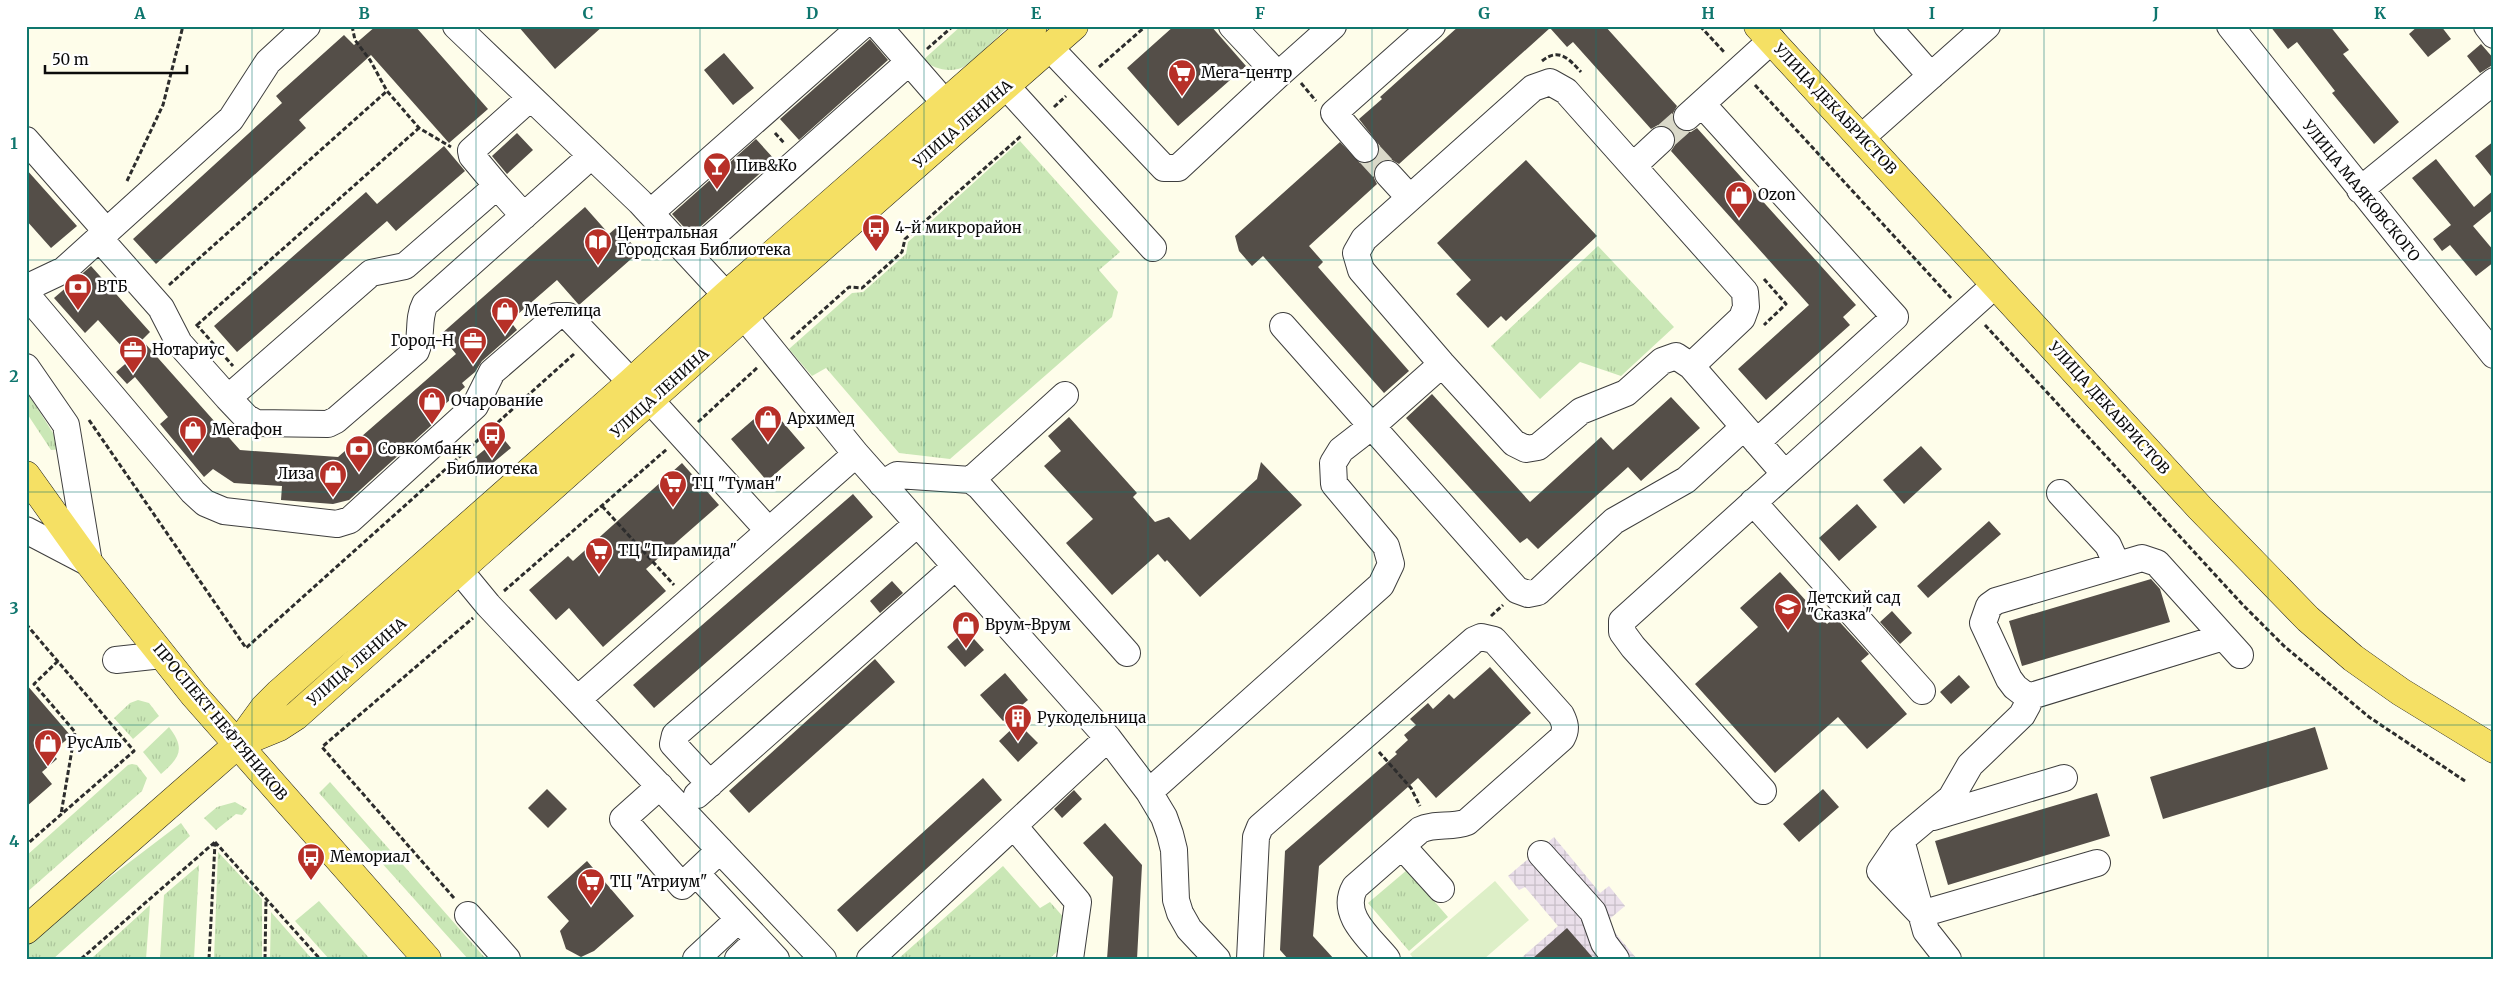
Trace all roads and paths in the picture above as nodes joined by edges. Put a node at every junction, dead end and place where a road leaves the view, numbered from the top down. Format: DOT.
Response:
graph roads {
  1 [pos="183,26"];
  2 [pos="307,26"];
  3 [pos="352,26"];
  4 [pos="456,26"];
  5 [pos="862,26"];
  6 [pos="878,26"];
  7 [pos="953,26"];
  8 [pos="1033,26"];
  9 [pos="1074,26"];
  10 [pos="1146,26"];
  11 [pos="1232,26"];
  12 [pos="1332,26"];
  13 [pos="1432,26"];
  14 [pos="1700,26"];
  15 [pos="1887,26"];
  16 [pos="1987,26"];
  17 [pos="2230,26"];
  18 [pos="2487,26"];
  19 [pos="1765,33"];
  20 [pos="2494,35"];
  21 [pos="1050,48"];
  22 [pos="917,56"];
  23 [pos="988,66"];
  24 [pos="1740,69"];
  25 [pos="1278,75"];
  26 [pos="1931,76"];
  27 [pos="1083,81"];
  28 [pos="2494,81"];
  29 [pos="1006,86"];
  30 [pos="387,91"];
  31 [pos="530,98"];
  32 [pos="945,103"];
  33 [pos="760,116"];
  34 [pos="1038,121"];
  35 [pos="419,128"];
  36 [pos="1862,138"];
  37 [pos="26,140"];
  38 [pos="1661,140"];
  39 [pos="789,148"];
  40 [pos="1365,149"];
  41 [pos="471,150"];
  42 [pos="591,156"];
  43 [pos="1633,166"];
  44 [pos="1388,174"];
  45 [pos="125,186"];
  46 [pos="497,186"];
  47 [pos="2360,190"];
  48 [pos="1410,198"];
  49 [pos="650,213"];
  50 [pos="524,216"];
  51 [pos="104,236"];
  52 [pos="1152,248"];
  53 [pos="690,256"];
  54 [pos="1995,284"];
  55 [pos="26,288"];
  56 [pos="165,289"];
  57 [pos="26,294"];
  58 [pos="726,295"];
  59 [pos="1967,310"];
  60 [pos="744,316"];
  61 [pos="197,325"];
  62 [pos="1283,326"];
  63 [pos="590,339"];
  64 [pos="669,347"];
  65 [pos="774,352"];
  66 [pos="2494,355"];
  67 [pos="1442,364"];
  68 [pos="1691,366"];
  69 [pos="26,367"];
  70 [pos="687,368"];
  71 [pos="631,382"];
  72 [pos="1065,396"];
  73 [pos="228,398"];
  74 [pos="651,401"];
  75 [pos="88,419"];
  76 [pos="1372,426"];
  77 [pos="1751,434"];
  78 [pos="682,436"];
  79 [pos="856,454"];
  80 [pos="1785,474"];
  81 [pos="26,475"];
  82 [pos="971,480"];
  83 [pos="882,484"];
  84 [pos="2060,493"];
  85 [pos="1753,502"];
  86 [pos="602,506"];
  87 [pos="916,524"];
  88 [pos="26,530"];
  89 [pos="768,530"];
  90 [pos="89,563"];
  91 [pos="2116,565"];
  92 [pos="955,567"];
  93 [pos="460,571"];
  94 [pos="1517,590"];
  95 [pos="687,600"];
  96 [pos="488,605"];
  97 [pos="26,624"];
  98 [pos="1487,637"];
  99 [pos="1128,653"];
  100 [pos="162,655"];
  101 [pos="116,660"];
  102 [pos="58,661"];
  103 [pos="1922,691"];
  104 [pos="2028,697"];
  105 [pos="578,699"];
  106 [pos="1108,738"];
  107 [pos="237,745"];
  108 [pos="1376,749"];
  109 [pos="2494,749"];
  110 [pos="2064,778"];
  111 [pos="2465,781"];
  112 [pos="710,784"];
  113 [pos="660,786"];
  114 [pos="1762,791"];
  115 [pos="1149,792"];
  116 [pos="682,809"];
  117 [pos="1416,812"];
  118 [pos="61,815"];
  119 [pos="1926,819"];
  120 [pos="1014,826"];
  121 [pos="215,842"];
  122 [pos="26,845"];
  123 [pos="1402,846"];
  124 [pos="720,850"];
  125 [pos="1541,854"];
  126 [pos="2098,862"];
  127 [pos="696,873"];
  128 [pos="1441,889"];
  129 [pos="266,898"];
  130 [pos="1921,914"];
  131 [pos="468,915"];
  132 [pos="739,919"];
  133 [pos="26,930"];
  134 [pos="758,940"];
  135 [pos="81,959"];
  136 [pos="209,959"];
  137 [pos="265,959"];
  138 [pos="320,959"];
  139 [pos="427,959"];
  140 [pos="507,959"];
  141 [pos="696,959"];
  142 [pos="738,959"];
  143 [pos="776,959"];
  144 [pos="823,959"];
  145 [pos="870,959"];
  146 [pos="1070,959"];
  147 [pos="1217,959"];
  148 [pos="1250,959"];
  149 [pos="1387,959"];
  150 [pos="1616,959"];
  151 [pos="1948,959"];
  1 -- 45 [label="path"];
  2 -- 51 [label="street"];
  3 -- 30 [label="path"];
  4 -- 31 [label="street"];
  5 -- 33 [label="street"];
  6 -- 22 [label="street"];
  7 -- 22 [label="path"];
  8 -- 23 [label="main road, УЛИЦА ЛЕНИНА"];
  9 -- 21 [label="main road, УЛИЦА ЛЕНИНА"];
  10 -- 27 [label="path"];
  11 -- 25 [label="street"];
  12 -- 25 [label="street"];
  13 -- 40 [label="street"];
  14 -- 24 [label="path"];
  15 -- 26 [label="street"];
  16 -- 26 [label="street"];
  17 -- 47 [label="street, УЛИЦА МАЯКОВСКОГО"];
  18 -- 20 [label="street"];
  19 -- 24 [label="street"];
  19 -- 36 [label="main road, УЛИЦА ДЕКАБРИСТОВ"];
  21 -- 27 [label="street"];
  21 -- 29 [label="main road, УЛИЦА ЛЕНИНА"];
  22 -- 32 [label="street"];
  22 -- 53 [label="street"];
  23 -- 29 [label="main road"];
  23 -- 32 [label="main road, УЛИЦА ЛЕНИНА"];
  24 -- 59 [label="path"];
  24 -- 77 [label="street"];
  25 -- 27 [label="street"];
  26 -- 36 [label="street"];
  27 -- 34 [label="path"];
  28 -- 47 [label="street"];
  29 -- 34 [label="street"];
  29 -- 60 [label="main road, УЛИЦА ЛЕНИНА"];
  30 -- 35 [label="path"];
  30 -- 56 [label="path"];
  31 -- 41 [label="street"];
  31 -- 42 [label="street"];
  32 -- 58 [label="main road, УЛИЦА ЛЕНИНА"];
  33 -- 39 [label="path"];
  33 -- 49 [label="street"];
  34 -- 52 [label="street"];
  34 -- 65 [label="path"];
  35 -- 41 [label="path"];
  35 -- 61 [label="path"];
  36 -- 54 [label="main road, УЛИЦА ДЕКАБРИСТОВ"];
  37 -- 51 [label="street"];
  38 -- 43 [label="street"];
  41 -- 46 [label="street"];
  42 -- 49 [label="street"];
  42 -- 50 [label="street"];
  43 -- 48 [label="street"];
  43 -- 68 [label="street"];
  44 -- 48 [label="street"];
  46 -- 50 [label="street"];
  46 -- 73 [label="street"];
  47 -- 66 [label="street, УЛИЦА МАЯКОВСКОГО"];
  48 -- 67 [label="street"];
  49 -- 53 [label="street"];
  50 -- 73 [label="street"];
  51 -- 55 [label="street"];
  51 -- 73 [label="street"];
  53 -- 58 [label="street"];
  54 -- 59 [label="street"];
  54 -- 109 [label="main road, УЛИЦА ДЕКАБРИСТОВ"];
  57 -- 63 [label="street"];
  58 -- 64 [label="main road, УЛИЦА ЛЕНИНА"];
  59 -- 80 [label="street"];
  59 -- 111 [label="path"];
  60 -- 65 [label="street"];
  60 -- 70 [label="main road, УЛИЦА ЛЕНИНА"];
  62 -- 76 [label="street"];
  63 -- 71 [label="street"];
  63 -- 75 [label="path"];
  64 -- 70 [label="main road"];
  64 -- 71 [label="main road, УЛИЦА ЛЕНИНА"];
  65 -- 78 [label="path"];
  65 -- 79 [label="street"];
  67 -- 68 [label="street"];
  67 -- 76 [label="street"];
  68 -- 77 [label="street"];
  69 -- 90 [label="street"];
  70 -- 74 [label="main road, УЛИЦА ЛЕНИНА"];
  71 -- 107 [label="main road, УЛИЦА ЛЕНИНА"];
  72 -- 82 [label="street"];
  74 -- 78 [label="street"];
  74 -- 93 [label="main road, УЛИЦА ЛЕНИНА"];
  76 -- 94 [label="street"];
  76 -- 115 [label="street"];
  77 -- 80 [label="street"];
  77 -- 94 [label="street"];
  78 -- 86 [label="path"];
  78 -- 89 [label="street"];
  79 -- 83 [label="street"];
  79 -- 89 [label="street"];
  80 -- 85 [label="street"];
  81 -- 90 [label="main road, ПРОСПЕКТ НЕФТЯНИКОВ"];
  82 -- 83 [label="street"];
  82 -- 99 [label="street"];
  83 -- 87 [label="street"];
  84 -- 91 [label="street"];
  85 -- 103 [label="street"];
  85 -- 114 [label="street"];
  86 -- 95 [label="path"];
  86 -- 96 [label="path"];
  87 -- 92 [label="street"];
  87 -- 112 [label="street"];
  88 -- 90 [label="street"];
  89 -- 95 [label="street"];
  90 -- 100 [label="main road, ПРОСПЕКТ НЕФТЯНИКОВ"];
  91 -- 104 [label="street"];
  91 -- 104 [label="street"];
  92 -- 106 [label="street"];
  92 -- 112 [label="street"];
  93 -- 96 [label="street"];
  93 -- 107 [label="main road, УЛИЦА ЛЕНИНА"];
  94 -- 98 [label="path"];
  95 -- 105 [label="street"];
  96 -- 105 [label="street"];
  96 -- 131 [label="path"];
  97 -- 102 [label="path"];
  98 -- 123 [label="street"];
  98 -- 148 [label="street"];
  100 -- 101 [label="street"];
  100 -- 107 [label="main road, ПРОСПЕКТ НЕФТЯНИКОВ"];
  102 -- 118 [label="path"];
  102 -- 118 [label="path"];
  104 -- 119 [label="street"];
  105 -- 113 [label="street"];
  106 -- 115 [label="street"];
  106 -- 120 [label="street"];
  107 -- 133 [label="main road, УЛИЦА ЛЕНИНА"];
  107 -- 139 [label="main road, ПРОСПЕКТ НЕФТЯНИКОВ"];
  108 -- 117 [label="path"];
  110 -- 119 [label="street"];
  112 -- 116 [label="street"];
  113 -- 116 [label="street"];
  113 -- 127 [label="street"];
  115 -- 147 [label="street"];
  116 -- 124 [label="street"];
  118 -- 122 [label="path"];
  119 -- 130 [label="street"];
  120 -- 145 [label="street"];
  120 -- 146 [label="street"];
  121 -- 129 [label="path"];
  121 -- 135 [label="path"];
  121 -- 136 [label="path"];
  123 -- 128 [label="street"];
  123 -- 149 [label="street"];
  124 -- 127 [label="street"];
  124 -- 144 [label="street"];
  125 -- 150 [label="street"];
  126 -- 130 [label="street"];
  127 -- 132 [label="street"];
  129 -- 137 [label="path"];
  129 -- 138 [label="path"];
  130 -- 151 [label="street"];
  131 -- 140 [label="street"];
  132 -- 134 [label="street"];
  132 -- 141 [label="street"];
  134 -- 142 [label="street"];
  134 -- 143 [label="street"];
}
